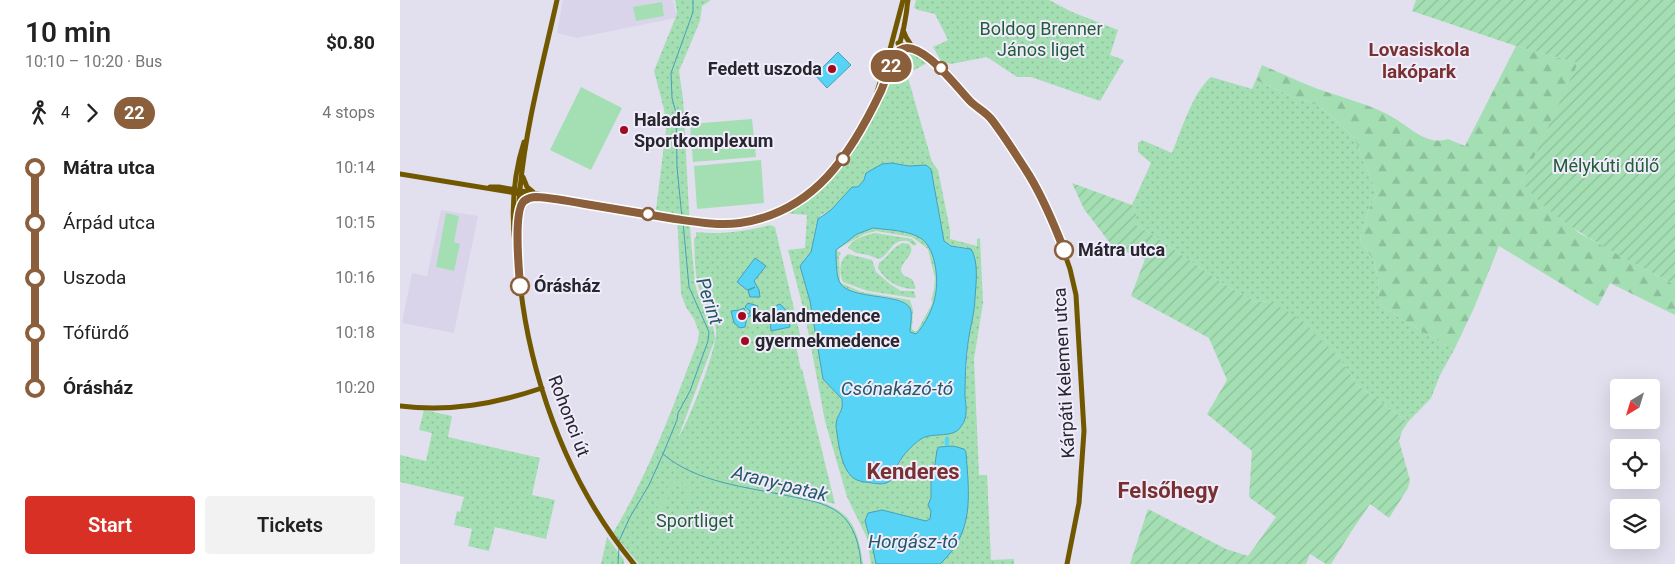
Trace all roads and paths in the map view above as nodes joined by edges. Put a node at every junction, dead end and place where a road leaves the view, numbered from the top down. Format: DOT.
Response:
graph roads {
  1 [pos="557,0"];
  2 [pos="903,0"];
  3 [pos="908,0"];
  4 [pos="903,27"];
  5 [pos="893,41"];
  6 [pos="899,43"];
  7 [pos="908,48"];
  8 [pos="919,52"];
  9 [pos="894,58"];
  10 [pos="864,122"];
  11 [pos="529,127"];
  12 [pos="522,169"];
  13 [pos="400,174"];
  14 [pos="515,177"];
  15 [pos="498,189"];
  16 [pos="516,192"];
  17 [pos="536,195"];
  18 [pos="512,207"];
  19 [pos="518,229"];
  20 [pos="518,262"];
  21 [pos="542,388"];
  22 [pos="400,406"];
  23 [pos="634,564"];
  24 [pos="1067,564"];
  1 -- 11 [label="street, Rohonci út"];
  2 -- 5 [label="street"];
  3 -- 4 [label="street"];
  4 -- 6 [label="street"];
  4 -- 8 [label="street, Kárpáti Kelemen utca"];
  5 -- 6 [label="street, Kárpáti Kelemen utca"];
  5 -- 10 [label="street"];
  6 -- 7 [label="street, Kárpáti Kelemen utca"];
  6 -- 9 [label="street"];
  7 -- 8 [label="street, Kárpáti Kelemen utca"];
  7 -- 9 [label="street"];
  8 -- 24 [label="street, Kárpáti Kelemen utca"];
  9 -- 10 [label="street"];
  10 -- 17 [label="street"];
  11 -- 12 [label="street, Rohonci út"];
  11 -- 14 [label="street, Rohonci út"];
  12 -- 16 [label="street, Rohonci út"];
  12 -- 17 [label="street"];
  13 -- 15 [label="street"];
  14 -- 15 [label="street"];
  14 -- 16 [label="street, Rohonci út"];
  15 -- 16 [label="street"];
  15 -- 18 [label="street"];
  16 -- 17 [label="street"];
  16 -- 18 [label="street, Rohonci út"];
  16 -- 19 [label="street, Rohonci út"];
  17 -- 19 [label="street"];
  18 -- 20 [label="street, Rohonci út"];
  19 -- 20 [label="street, Rohonci út"];
  20 -- 21 [label="street, Rohonci út"];
  21 -- 22 [label="street"];
  21 -- 23 [label="street, Rohonci út"];
}
